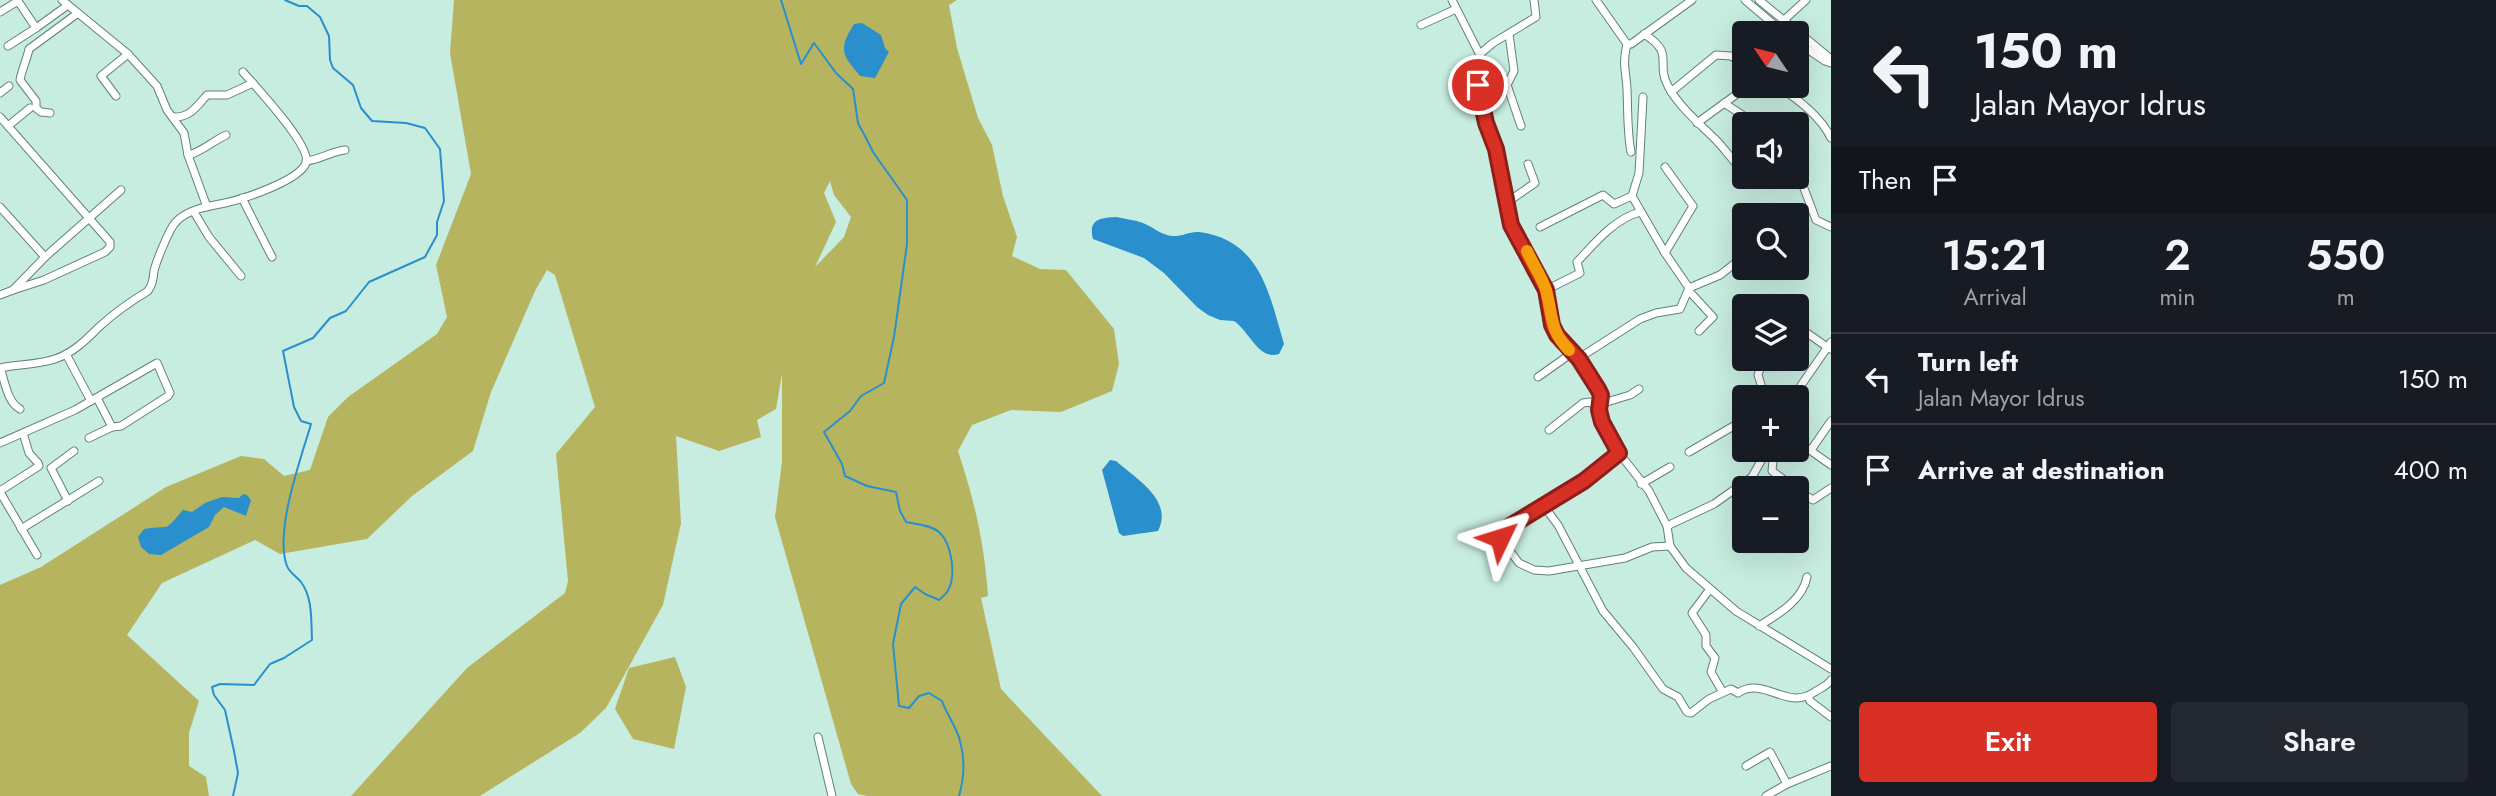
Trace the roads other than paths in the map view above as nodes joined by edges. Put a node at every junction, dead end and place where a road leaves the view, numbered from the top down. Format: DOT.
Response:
graph roads {
  1 [pos="1452,0"];
  2 [pos="1534,0"];
  3 [pos="1596,0"];
  4 [pos="1692,0"];
  5 [pos="1745,0"];
  6 [pos="1759,0"];
  7 [pos="1806,0"];
  8 [pos="65,2"];
  9 [pos="1456,9"];
  10 [pos="0,12"];
  11 [pos="78,13"];
  12 [pos="1770,21"];
  13 [pos="1783,21"];
  14 [pos="1421,25"];
  15 [pos="36,27"];
  16 [pos="1509,34"];
  17 [pos="1644,34"];
  18 [pos="1627,44"];
  19 [pos="1810,44"];
  20 [pos="8,46"];
  21 [pos="1810,51"];
  22 [pos="1480,53"];
  23 [pos="128,54"];
  24 [pos="1732,56"];
  25 [pos="1831,61"];
  26 [pos="243,72"];
  27 [pos="253,83"];
  28 [pos="9,86"];
  29 [pos="1671,92"];
  30 [pos="0,93"];
  31 [pos="116,96"];
  32 [pos="1643,97"];
  33 [pos="1732,97"];
  34 [pos="1793,98"];
  35 [pos="1724,103"];
  36 [pos="30,108"];
  37 [pos="1738,112"];
  38 [pos="50,113"];
  39 [pos="0,117"];
  40 [pos="173,117"];
  41 [pos="1697,123"];
  42 [pos="8,126"];
  43 [pos="1521,126"];
  44 [pos="226,135"];
  45 [pos="1831,138"];
  46 [pos="345,150"];
  47 [pos="1631,152"];
  48 [pos="188,155"];
  49 [pos="306,158"];
  50 [pos="1732,158"];
  51 [pos="1528,164"];
  52 [pos="1665,167"];
  53 [pos="1805,189"];
  54 [pos="121,190"];
  55 [pos="1632,196"];
  56 [pos="242,198"];
  57 [pos="1506,203"];
  58 [pos="207,207"];
  59 [pos="0,208"];
  60 [pos="194,212"];
  61 [pos="1640,212"];
  62 [pos="89,216"];
  63 [pos="1831,227"];
  64 [pos="1540,228"];
  65 [pos="1665,253"];
  66 [pos="45,257"];
  67 [pos="272,257"];
  68 [pos="1732,266"];
  69 [pos="241,276"];
  70 [pos="13,290"];
  71 [pos="1546,290"];
  72 [pos="1689,290"];
  73 [pos="0,295"];
  74 [pos="1699,331"];
  75 [pos="1809,333"];
  76 [pos="1830,346"];
  77 [pos="1572,353"];
  78 [pos="66,354"];
  79 [pos="1579,359"];
  80 [pos="0,368"];
  81 [pos="1538,377"];
  82 [pos="1802,385"];
  83 [pos="1639,389"];
  84 [pos="94,400"];
  85 [pos="1599,407"];
  86 [pos="20,410"];
  87 [pos="1831,421"];
  88 [pos="112,427"];
  89 [pos="1732,427"];
  90 [pos="1549,430"];
  91 [pos="23,433"];
  92 [pos="89,438"];
  93 [pos="0,443"];
  94 [pos="1811,450"];
  95 [pos="74,451"];
  96 [pos="1689,452"];
  97 [pos="1619,453"];
  98 [pos="1760,462"];
  99 [pos="1831,465"];
  100 [pos="1670,467"];
  101 [pos="99,481"];
  102 [pos="1642,484"];
  103 [pos="1831,488"];
  104 [pos="0,492"];
  105 [pos="1809,497"];
  106 [pos="68,501"];
  107 [pos="1544,505"];
  108 [pos="1667,526"];
  109 [pos="21,530"];
  110 [pos="1670,546"];
  111 [pos="37,555"];
  112 [pos="1578,566"];
  113 [pos="1807,577"];
  114 [pos="1710,589"];
  115 [pos="1759,626"];
  116 [pos="1831,669"];
  117 [pos="1831,680"];
  118 [pos="1722,691"];
  119 [pos="1808,696"];
  120 [pos="1831,717"];
  121 [pos="818,737"];
  122 [pos="1746,766"];
  123 [pos="1831,766"];
  124 [pos="1787,784"];
  125 [pos="832,796"];
  126 [pos="1766,796"];
  1 -- 9 [label="street"];
  2 -- 16 [label="street"];
  3 -- 18 [label="street"];
  4 -- 17 [label="street"];
  5 -- 12 [label="street"];
  6 -- 13 [label="street"];
  7 -- 13 [label="street"];
  8 -- 11 [label="street"];
  8 -- 15 [label="street"];
  9 -- 14 [label="street"];
  9 -- 22 [label="street"];
  10 -- 15 [label="street"];
  11 -- 23 [label="street"];
  11 -- 38 [label="street"];
  15 -- 20 [label="street"];
  16 -- 22 [label="street"];
  16 -- 43 [label="street"];
  17 -- 18 [label="street"];
  17 -- 29 [label="street"];
  18 -- 47 [label="street"];
  19 -- 25 [label="street"];
  21 -- 25 [label="street"];
  22 -- 57 [label="street"];
  23 -- 31 [label="street"];
  23 -- 40 [label="street"];
  24 -- 29 [label="street"];
  26 -- 27 [label="street"];
  27 -- 40 [label="street"];
  27 -- 49 [label="street"];
  28 -- 30 [label="street"];
  29 -- 41 [label="street"];
  32 -- 55 [label="street"];
  33 -- 35 [label="street"];
  34 -- 45 [label="street"];
  35 -- 37 [label="street"];
  35 -- 41 [label="street"];
  36 -- 42 [label="street"];
  39 -- 42 [label="street"];
  40 -- 48 [label="street"];
  41 -- 50 [label="street"];
  42 -- 62 [label="street"];
  44 -- 48 [label="street"];
  46 -- 49 [label="street"];
  48 -- 58 [label="street"];
  49 -- 56 [label="street"];
  51 -- 57 [label="street"];
  52 -- 65 [label="street"];
  53 -- 63 [label="street"];
  54 -- 62 [label="street"];
  55 -- 61 [label="street"];
  55 -- 64 [label="street"];
  56 -- 58 [label="street"];
  56 -- 67 [label="street"];
  57 -- 71 [label="street"];
  58 -- 60 [label="street"];
  59 -- 66 [label="street"];
  60 -- 69 [label="street"];
  60 -- 78 [label="street"];
  61 -- 65 [label="street"];
  61 -- 71 [label="street"];
  62 -- 66 [label="street"];
  62 -- 70 [label="street"];
  65 -- 72 [label="street"];
  66 -- 70 [label="street"];
  68 -- 72 [label="street"];
  70 -- 73 [label="street"];
  71 -- 77 [label="street"];
  72 -- 74 [label="street"];
  72 -- 79 [label="street"];
  75 -- 76 [label="street"];
  76 -- 82 [label="street"];
  77 -- 79 [label="street"];
  77 -- 81 [label="street"];
  78 -- 80 [label="street"];
  78 -- 84 [label="street"];
  79 -- 85 [label="street"];
  80 -- 86 [label="street"];
  83 -- 85 [label="street"];
  84 -- 88 [label="street"];
  84 -- 88 [label="street"];
  84 -- 91 [label="street"];
  85 -- 90 [label="street"];
  85 -- 97 [label="street"];
  87 -- 94 [label="street"];
  88 -- 92 [label="street"];
  89 -- 96 [label="street"];
  91 -- 93 [label="street"];
  91 -- 104 [label="street"];
  94 -- 99 [label="street"];
  95 -- 106 [label="street"];
  97 -- 102 [label="street"];
  97 -- 107 [label="street"];
  98 -- 108 [label="street"];
  100 -- 102 [label="street"];
  101 -- 106 [label="street"];
  102 -- 108 [label="street"];
  103 -- 105 [label="street"];
  104 -- 109 [label="street"];
  106 -- 109 [label="street"];
  107 -- 112 [label="street"];
  107 -- 112 [label="street"];
  108 -- 110 [label="street"];
  109 -- 111 [label="street"];
  110 -- 112 [label="street"];
  110 -- 114 [label="street"];
  112 -- 118 [label="street"];
  113 -- 115 [label="street"];
  114 -- 115 [label="street"];
  114 -- 118 [label="street"];
  115 -- 116 [label="street"];
  117 -- 119 [label="street"];
  118 -- 119 [label="street"];
  119 -- 120 [label="street"];
  121 -- 125 [label="street"];
  122 -- 124 [label="street"];
  123 -- 124 [label="street"];
  124 -- 126 [label="street"];
}
